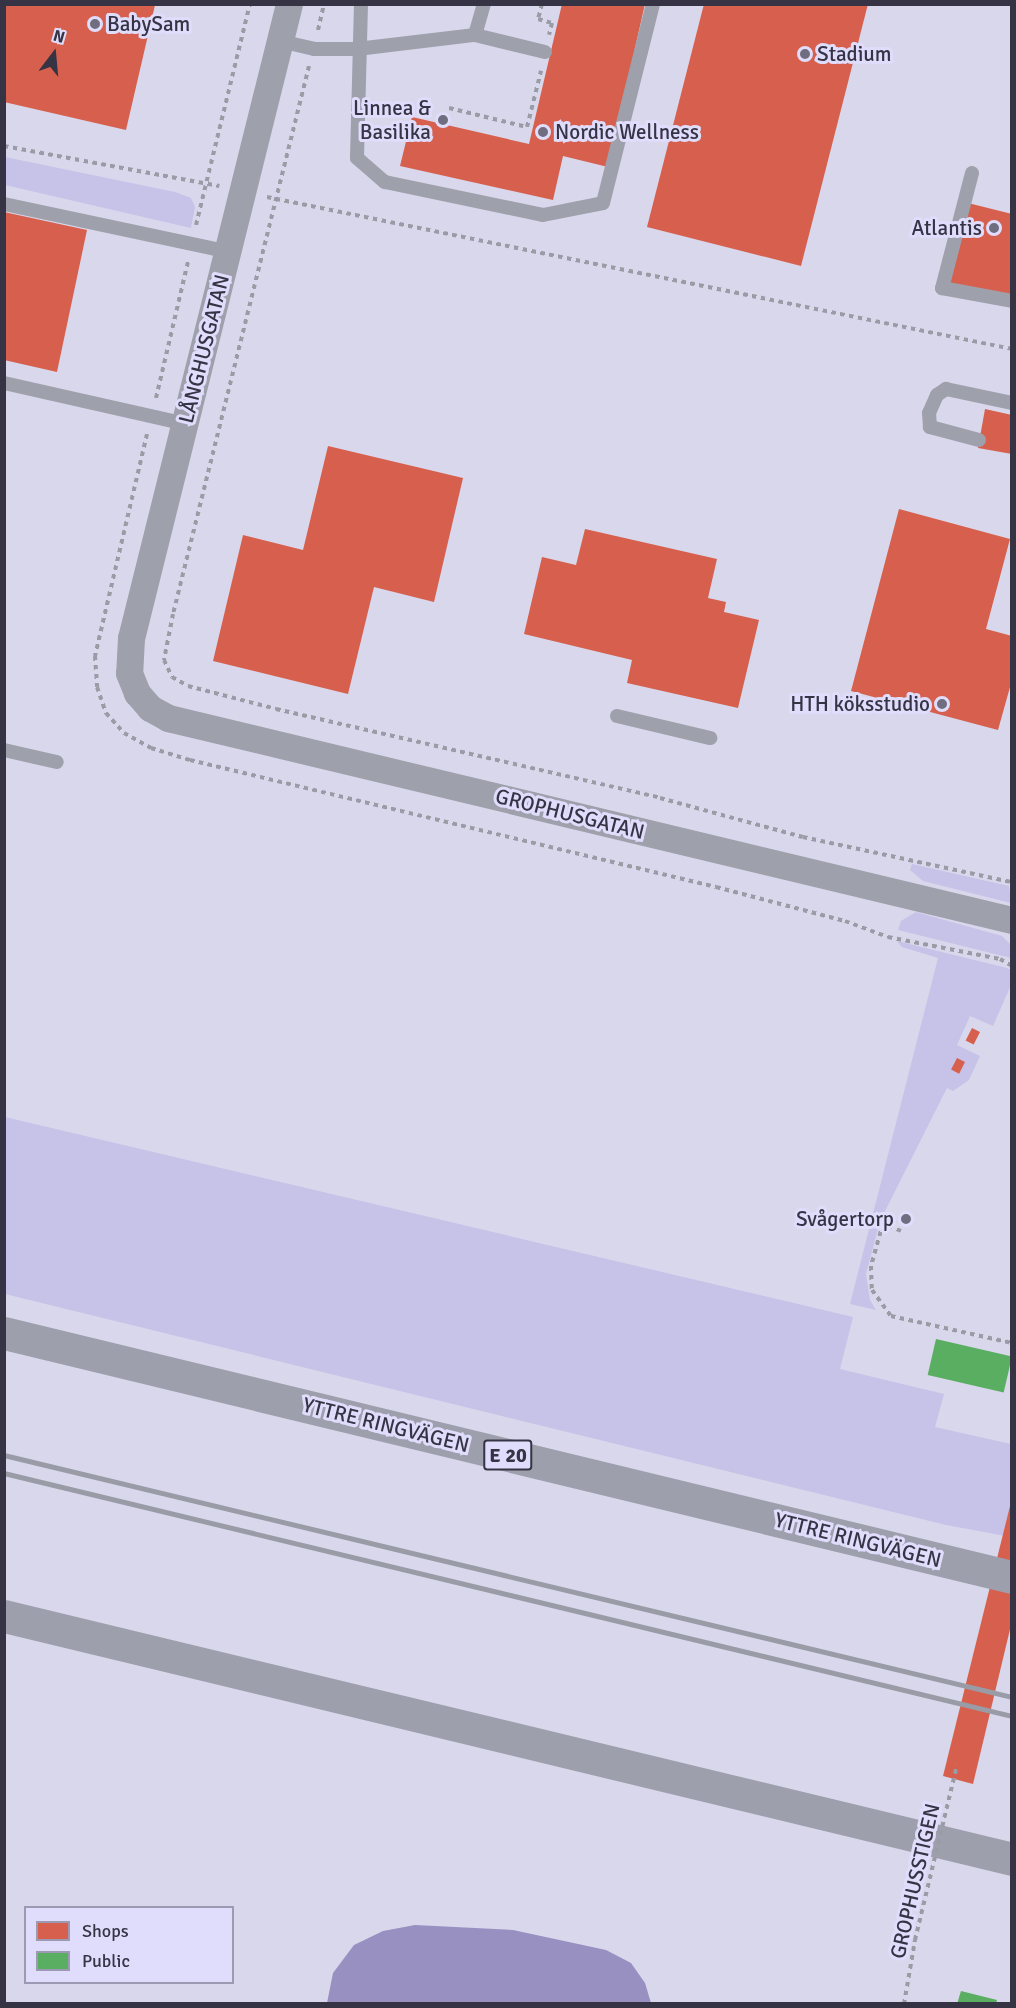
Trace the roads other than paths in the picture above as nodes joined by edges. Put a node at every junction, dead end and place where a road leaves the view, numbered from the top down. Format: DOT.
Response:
graph roads {
  1 [pos="289,4"];
  2 [pos="361,4"];
  3 [pos="484,4"];
  4 [pos="653,4"];
  5 [pos="476,35"];
  6 [pos="280,41"];
  7 [pos="357,49"];
  8 [pos="545,52"];
  9 [pos="972,173"];
  10 [pos="4,204"];
  11 [pos="229,252"];
  12 [pos="1011,301"];
  13 [pos="4,383"];
  14 [pos="1011,403"];
  15 [pos="186,424"];
  16 [pos="979,440"];
  17 [pos="137,693"];
  18 [pos="617,716"];
  19 [pos="710,738"];
  20 [pos="4,750"];
  21 [pos="57,762"];
  22 [pos="1011,920"];
  23 [pos="4,1333"];
  24 [pos="1011,1577"];
  25 [pos="4,1616"];
  26 [pos="1011,1859"];
  1 -- 6 [label="street, LÅNGHUSGATAN"];
  2 -- 7 [label="lane"];
  3 -- 5 [label="lane"];
  4 -- 7 [label="lane"];
  5 -- 7 [label="lane"];
  5 -- 8 [label="lane"];
  6 -- 7 [label="lane"];
  6 -- 11 [label="street, LÅNGHUSGATAN"];
  9 -- 12 [label="lane"];
  10 -- 11 [label="lane"];
  11 -- 15 [label="street, LÅNGHUSGATAN"];
  13 -- 15 [label="lane"];
  14 -- 16 [label="lane"];
  15 -- 17 [label="street, LÅNGHUSGATAN"];
  17 -- 22 [label="street, GROPHUSGATAN"];
  18 -- 19 [label="lane"];
  20 -- 21 [label="lane"];
  23 -- 24 [label="highway, YTTRE RINGVÄGEN / E 20"];
  25 -- 26 [label="highway"];
}
